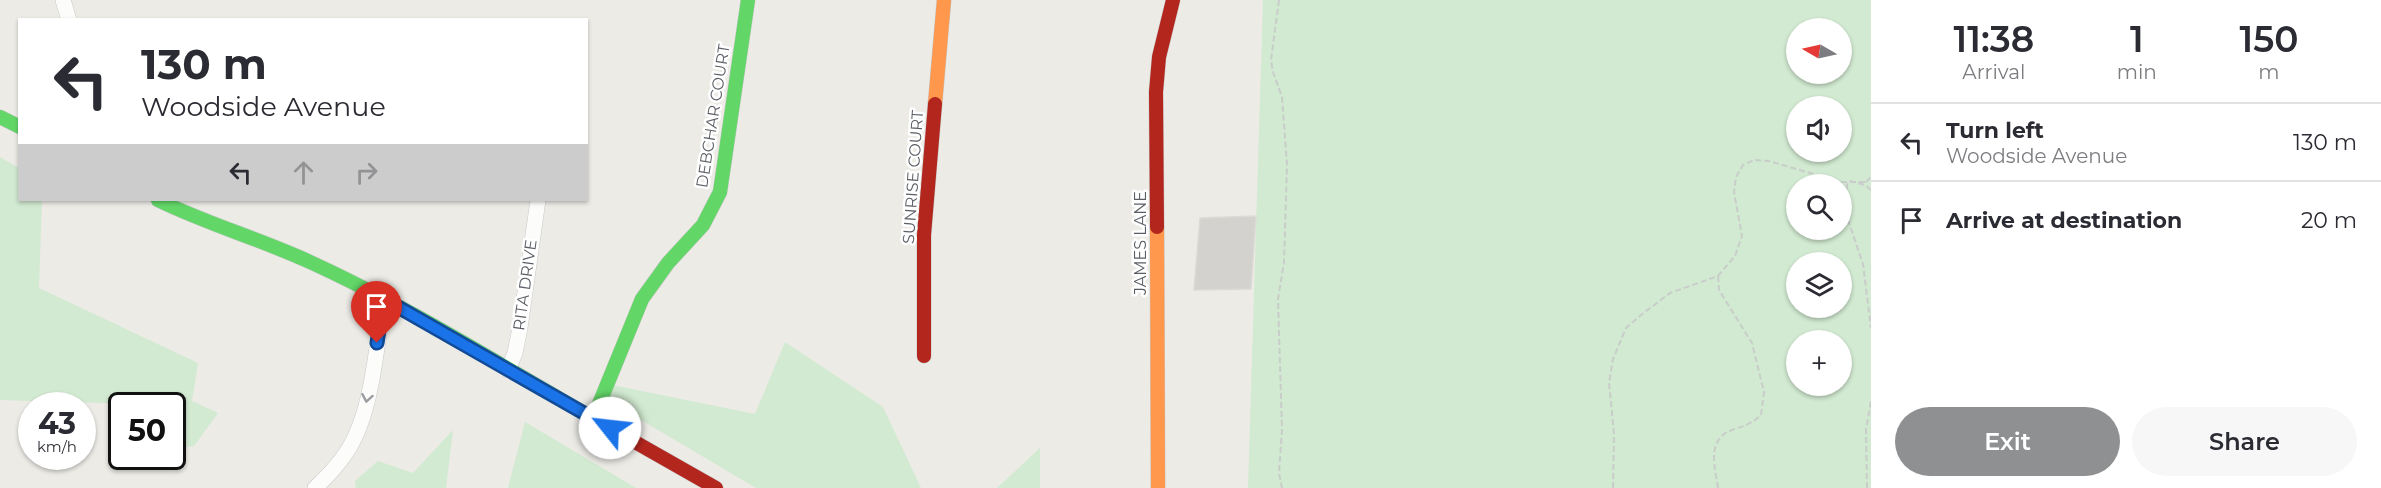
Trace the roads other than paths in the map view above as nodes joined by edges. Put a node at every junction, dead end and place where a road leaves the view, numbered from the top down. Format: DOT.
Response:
graph roads {
  1 [pos="63,0"];
  2 [pos="748,0"];
  3 [pos="944,0"];
  4 [pos="1173,0"];
  5 [pos="68,18"];
  6 [pos="0,117"];
  7 [pos="18,126"];
  8 [pos="160,201"];
  9 [pos="538,201"];
  10 [pos="384,299"];
  11 [pos="924,356"];
  12 [pos="508,370"];
  13 [pos="593,419"];
  14 [pos="315,488"];
  15 [pos="716,488"];
  16 [pos="1158,488"];
  1 -- 5 [label="street"];
  2 -- 13 [label="street, DEBCHAR COURT"];
  3 -- 11 [label="street, SUNRISE COURT"];
  4 -- 16 [label="street, JAMES LANE"];
  6 -- 7 [label="street"];
  8 -- 10 [label="street"];
  9 -- 12 [label="street, RITA DRIVE"];
  10 -- 12 [label="street"];
  10 -- 14 [label="street, one-way"];
  12 -- 13 [label="street"];
  13 -- 15 [label="street"];
}
